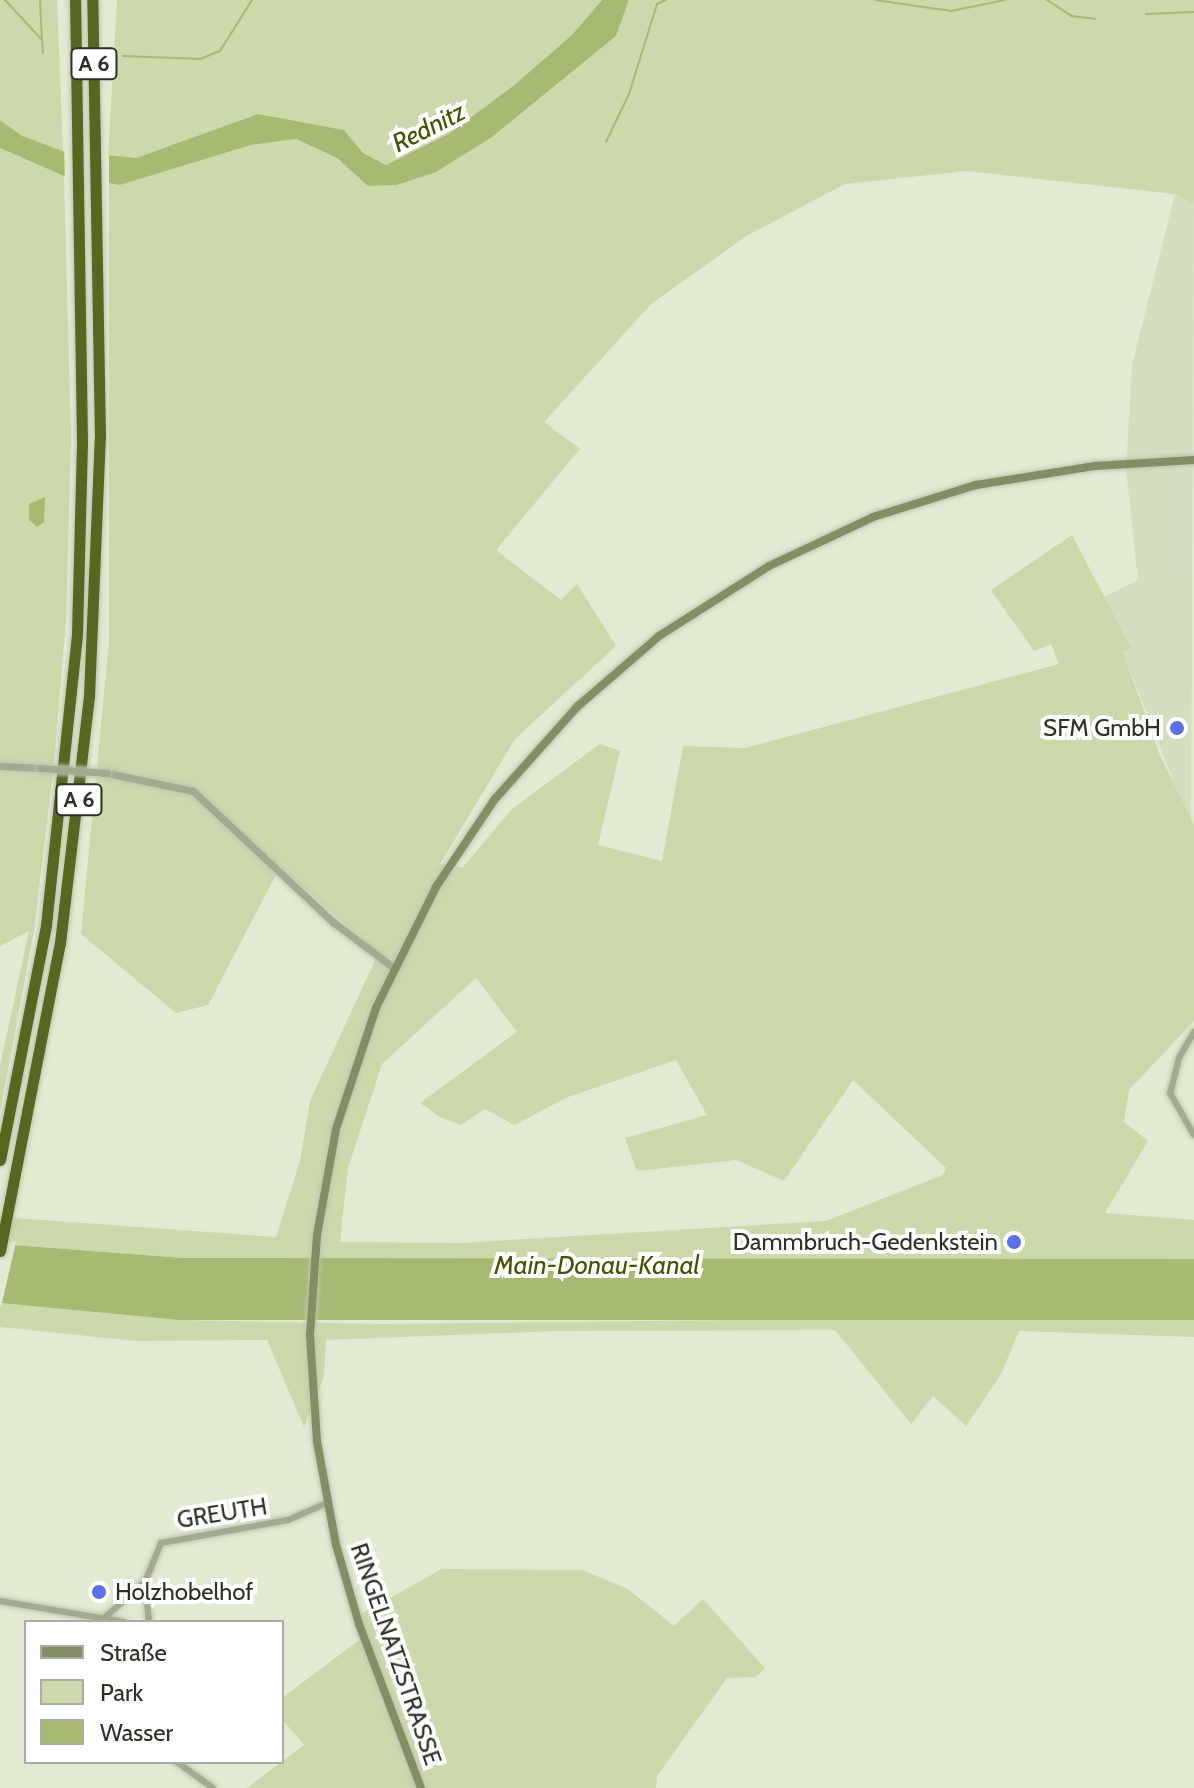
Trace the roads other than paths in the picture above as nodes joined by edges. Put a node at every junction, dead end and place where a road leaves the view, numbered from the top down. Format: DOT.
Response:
graph roads {
  1 [pos="75,0"];
  2 [pos="92,0"];
  3 [pos="1194,460"];
  4 [pos="0,766"];
  5 [pos="394,968"];
  6 [pos="1194,1032"];
  7 [pos="1194,1135"];
  8 [pos="0,1160"];
  9 [pos="0,1251"];
  10 [pos="327,1503"];
  11 [pos="145,1582"];
  12 [pos="0,1601"];
  13 [pos="104,1618"];
  14 [pos="114,1620"];
  15 [pos="149,1620"];
  16 [pos="180,1764"];
  17 [pos="213,1788"];
  18 [pos="421,1788"];
  1 -- 8 [label="highway, A 6"];
  2 -- 9 [label="highway, A 6"];
  3 -- 5 [label="main road, RINGELNATZSTRASSE"];
  4 -- 5 [label="street, bridge"];
  5 -- 10 [label="main road, RINGELNATZSTRASSE"];
  6 -- 7 [label="street"];
  10 -- 11 [label="street, GREUTH"];
  10 -- 18 [label="main road, RINGELNATZSTRASSE"];
  11 -- 13 [label="street, GREUTH"];
  11 -- 15 [label="street, GREUTH"];
  12 -- 13 [label="street"];
  13 -- 14 [label="street"];
  16 -- 17 [label="street"];
}
